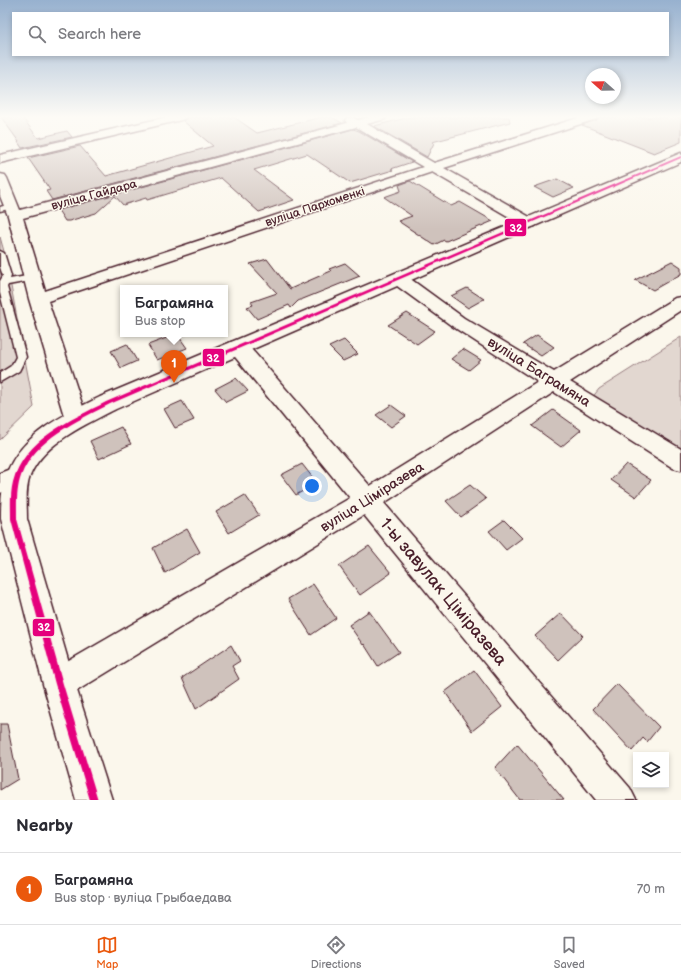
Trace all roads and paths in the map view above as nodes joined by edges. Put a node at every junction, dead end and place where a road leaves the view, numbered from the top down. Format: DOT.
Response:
graph roads {
  1 [pos="20,154"];
  2 [pos="221,154"];
  3 [pos="412,154"];
  4 [pos="474,154"];
  5 [pos="681,157"];
  6 [pos="0,159"];
  7 [pos="434,167"];
  8 [pos="0,178"];
  9 [pos="8,210"];
  10 [pos="530,223"];
  11 [pos="0,253"];
  12 [pos="32,278"];
  13 [pos="399,279"];
  14 [pos="3,283"];
  15 [pos="38,299"];
  16 [pos="681,302"];
  17 [pos="238,347"];
  18 [pos="0,378"];
  19 [pos="554,382"];
  20 [pos="76,419"];
  21 [pos="681,461"];
  22 [pos="9,479"];
  23 [pos="367,502"];
  24 [pos="59,684"];
  25 [pos="94,800"];
  26 [pos="618,800"];
  1 -- 6 [label="street"];
  2 -- 9 [label="street, вуліца Гайдара"];
  3 -- 7 [label="street"];
  4 -- 7 [label="street, вуліца Пархоменкі"];
  5 -- 10 [label="street"];
  7 -- 10 [label="street"];
  7 -- 15 [label="street, вуліца Пархоменкі"];
  8 -- 9 [label="street"];
  9 -- 12 [label="street"];
  10 -- 13 [label="street"];
  11 -- 14 [label="lane"];
  12 -- 14 [label="lane"];
  12 -- 15 [label="street"];
  13 -- 17 [label="street"];
  13 -- 19 [label="street, вуліца Баграмяна"];
  14 -- 18 [label="lane"];
  15 -- 20 [label="street"];
  16 -- 19 [label="street, вуліца Ціміразева"];
  17 -- 20 [label="street"];
  17 -- 23 [label="street, 1-ы завулак Ціміразева"];
  19 -- 21 [label="street, вуліца Баграмяна"];
  19 -- 23 [label="street, вуліца Ціміразева"];
  20 -- 22 [label="street"];
  22 -- 24 [label="street"];
  23 -- 24 [label="street, вуліца Ціміразева"];
  23 -- 26 [label="street, 1-ы завулак Ціміразева"];
  24 -- 25 [label="street"];
}
